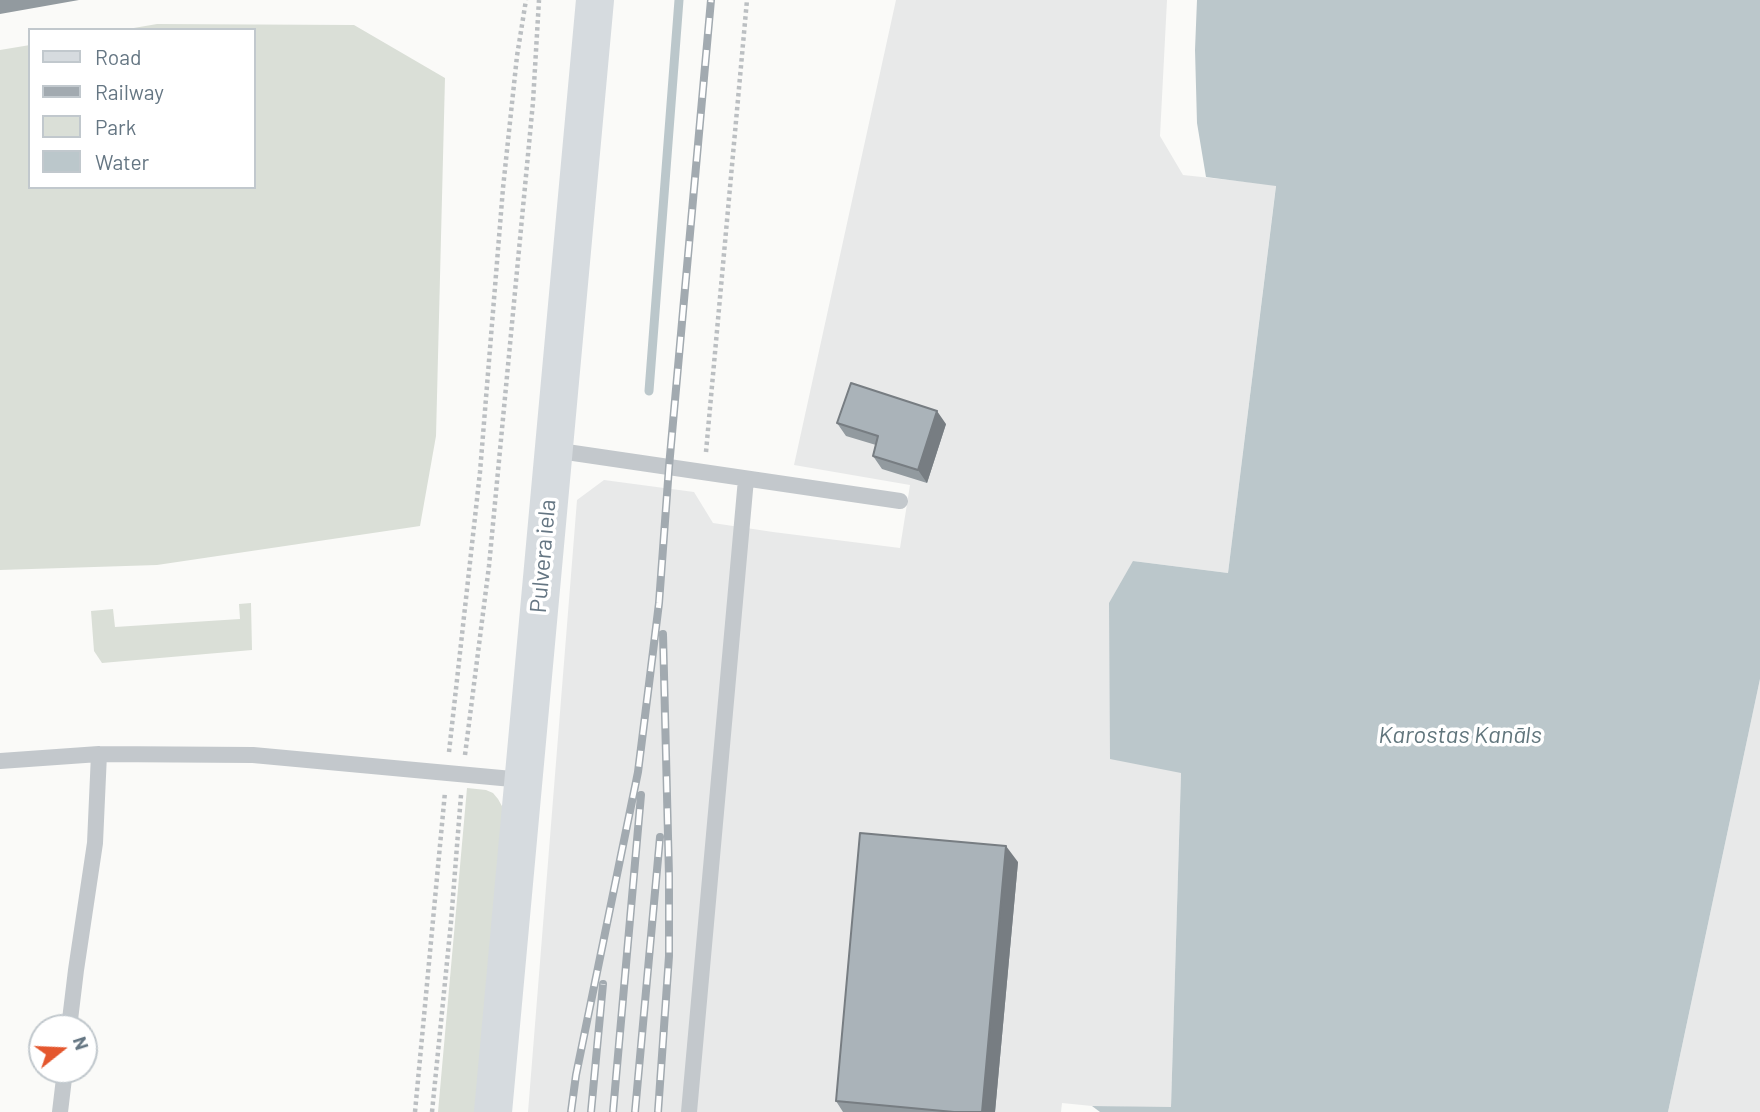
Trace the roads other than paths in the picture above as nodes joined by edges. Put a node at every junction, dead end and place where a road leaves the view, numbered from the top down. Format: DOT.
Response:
graph roads {
  1 [pos="595,0"];
  2 [pos="553,450"];
  3 [pos="746,479"];
  4 [pos="900,501"];
  5 [pos="99,754"];
  6 [pos="0,761"];
  7 [pos="523,780"];
  8 [pos="71,1014"];
  9 [pos="63,1084"];
  10 [pos="60,1112"];
  11 [pos="493,1112"];
  12 [pos="689,1112"];
  1 -- 2 [label="main road, Pulvera iela"];
  2 -- 3 [label="lane"];
  2 -- 7 [label="main road, Pulvera iela"];
  3 -- 4 [label="lane"];
  3 -- 12 [label="lane"];
  5 -- 6 [label="lane"];
  5 -- 7 [label="lane"];
  5 -- 8 [label="lane"];
  7 -- 11 [label="main road, Pulvera iela"];
  9 -- 10 [label="lane"];
}
